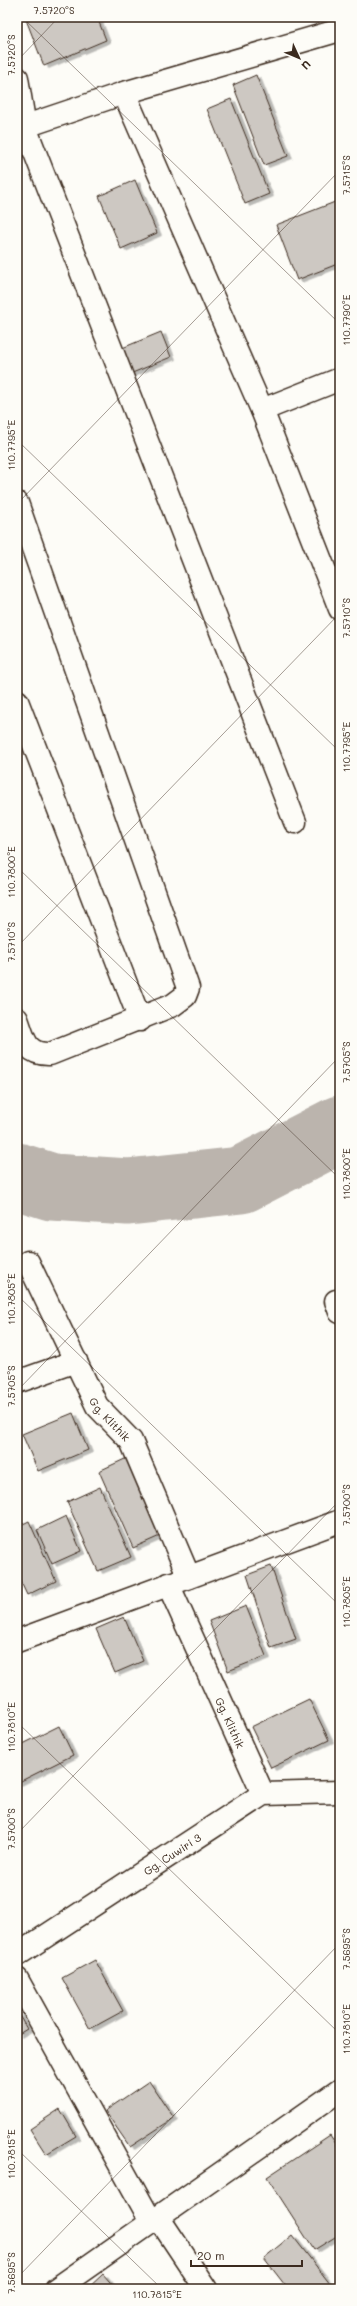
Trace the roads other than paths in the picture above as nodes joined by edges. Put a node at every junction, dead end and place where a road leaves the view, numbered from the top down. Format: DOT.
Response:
graph roads {
  1 [pos="340,30"];
  2 [pos="17,78"];
  3 [pos="124,93"];
  4 [pos="21,128"];
  5 [pos="340,379"];
  6 [pos="262,410"];
  7 [pos="17,503"];
  8 [pos="340,609"];
  9 [pos="17,701"];
  10 [pos="295,822"];
  11 [pos="17,1019"];
  12 [pos="140,1020"];
  13 [pos="28,1262"];
  14 [pos="76,1361"];
  15 [pos="17,1382"];
  16 [pos="340,1521"];
  17 [pos="189,1577"];
  18 [pos="168,1584"];
  19 [pos="17,1641"];
  20 [pos="340,1792"];
  21 [pos="263,1794"];
  22 [pos="17,1955"];
  23 [pos="17,1979"];
  24 [pos="340,2090"];
  25 [pos="154,2219"];
  26 [pos="56,2289"];
  27 [pos="206,2289"];
  1 -- 3 [label="street"];
  2 -- 4 [label="street"];
  3 -- 4 [label="street"];
  3 -- 6 [label="street"];
  4 -- 10 [label="street"];
  5 -- 6 [label="street"];
  6 -- 8 [label="street"];
  7 -- 12 [label="street"];
  9 -- 12 [label="street"];
  11 -- 12 [label="street"];
  13 -- 14 [label="street, Gg. Klithik"];
  14 -- 15 [label="street"];
  14 -- 17 [label="street, Gg. Klithik"];
  16 -- 17 [label="street"];
  17 -- 18 [label="street"];
  18 -- 19 [label="street"];
  18 -- 21 [label="street, Gg. Klithik"];
  20 -- 21 [label="street"];
  21 -- 22 [label="street, Gg. Cuwiri 3"];
  23 -- 25 [label="street"];
  24 -- 25 [label="street"];
  25 -- 26 [label="street"];
  25 -- 27 [label="street"];
}
